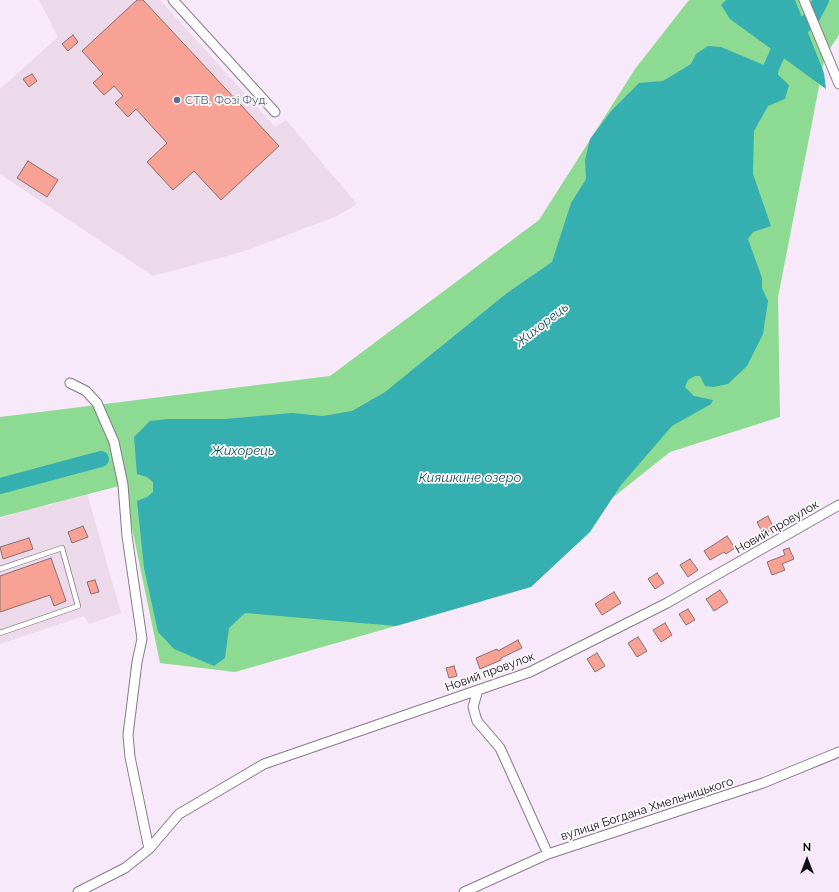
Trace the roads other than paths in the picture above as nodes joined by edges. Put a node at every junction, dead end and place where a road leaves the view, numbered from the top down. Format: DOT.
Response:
graph roads {
  1 [pos="174,0"];
  2 [pos="804,0"];
  3 [pos="839,84"];
  4 [pos="275,112"];
  5 [pos="70,383"];
  6 [pos="839,505"];
  7 [pos="0,570"];
  8 [pos="0,633"];
  9 [pos="478,690"];
  10 [pos="839,752"];
  11 [pos="149,849"];
  12 [pos="548,854"];
  13 [pos="78,892"];
  14 [pos="464,892"];
  1 -- 4 [label="street"];
  2 -- 3 [label="street"];
  5 -- 11 [label="street"];
  6 -- 9 [label="street, Новий провулок"];
  7 -- 8 [label="lane"];
  9 -- 11 [label="street, Новий провулок"];
  9 -- 12 [label="street"];
  10 -- 12 [label="street, вулиця Богдана Хмельницького"];
  11 -- 13 [label="street, Новий провулок"];
  12 -- 14 [label="street, вулиця Богдана Хмельницького"];
}
